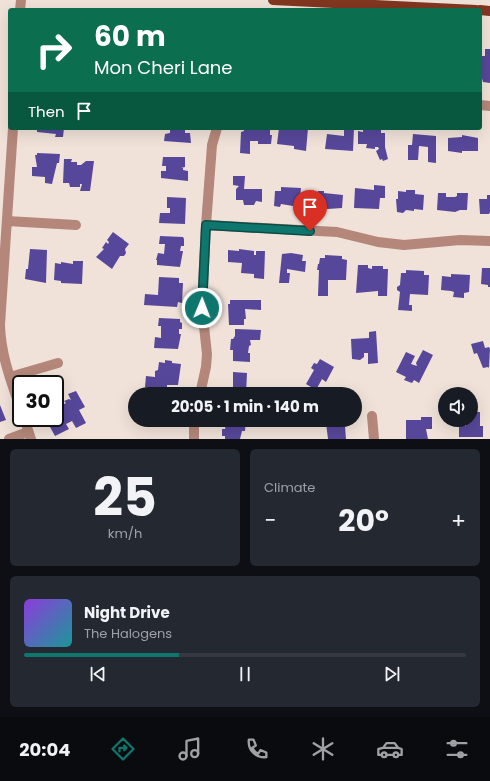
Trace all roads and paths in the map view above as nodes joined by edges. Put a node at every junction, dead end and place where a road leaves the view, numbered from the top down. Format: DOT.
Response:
graph roads {
  1 [pos="273,0"];
  2 [pos="435,8"];
  3 [pos="13,130"];
  4 [pos="216,130"];
  5 [pos="7,221"];
  6 [pos="76,225"];
  7 [pos="206,225"];
  8 [pos="490,241"];
  9 [pos="58,363"];
  10 [pos="10,377"];
  11 [pos="12,383"];
  12 [pos="202,387"];
  13 [pos="372,416"];
  14 [pos="194,427"];
  15 [pos="30,435"];
  16 [pos="9,439"];
  17 [pos="194,439"];
  18 [pos="374,439"];
  1 -- 2 [label="main road"];
  3 -- 5 [label="street"];
  4 -- 7 [label="street"];
  5 -- 6 [label="street"];
  5 -- 10 [label="street"];
  7 -- 8 [label="street"];
  7 -- 12 [label="street"];
  9 -- 10 [label="street"];
  10 -- 11 [label="street"];
  13 -- 18 [label="street"];
  14 -- 17 [label="street"];
  15 -- 16 [label="street"];
}
